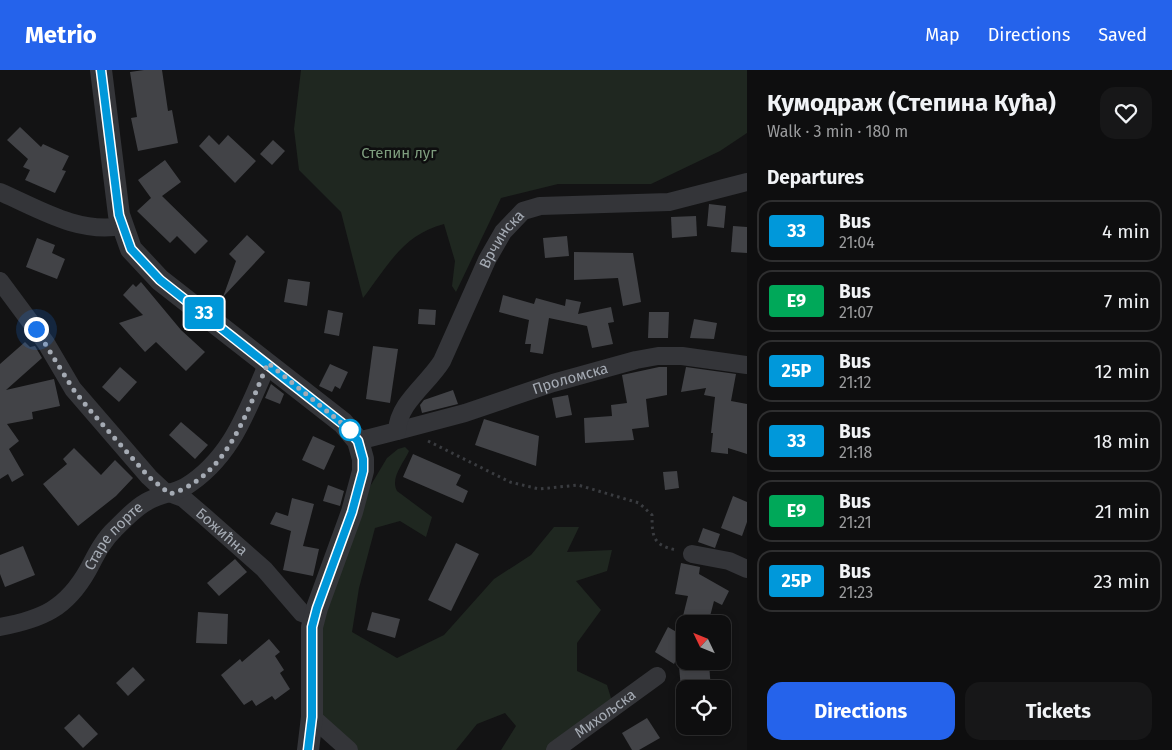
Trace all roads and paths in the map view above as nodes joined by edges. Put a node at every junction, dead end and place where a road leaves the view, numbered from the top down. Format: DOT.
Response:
graph roads {
  1 [pos="101,70"];
  2 [pos="747,182"];
  3 [pos="0,192"];
  4 [pos="122,226"];
  5 [pos="0,281"];
  6 [pos="268,363"];
  7 [pos="747,365"];
  8 [pos="425,424"];
  9 [pos="397,431"];
  10 [pos="358,441"];
  11 [pos="170,494"];
  12 [pos="692,554"];
  13 [pos="747,569"];
  14 [pos="314,618"];
  15 [pos="0,627"];
  16 [pos="657,676"];
  17 [pos="312,717"];
  18 [pos="308,750"];
  19 [pos="349,750"];
  20 [pos="555,750"];
  1 -- 4 [label="street"];
  2 -- 9 [label="street, Врчинска"];
  3 -- 4 [label="street"];
  4 -- 6 [label="street"];
  5 -- 11 [label="street, Божићна"];
  6 -- 10 [label="street"];
  6 -- 11 [label="street, Старе порте"];
  7 -- 8 [label="street, Проломска"];
  8 -- 9 [label="street, Проломска"];
  8 -- 12 [label="path"];
  9 -- 10 [label="street"];
  10 -- 14 [label="street"];
  11 -- 14 [label="street, Божићна"];
  11 -- 15 [label="street, Старе порте"];
  12 -- 13 [label="street"];
  14 -- 17 [label="street"];
  16 -- 20 [label="street, Михољска"];
  17 -- 18 [label="street"];
  17 -- 19 [label="street"];
}
